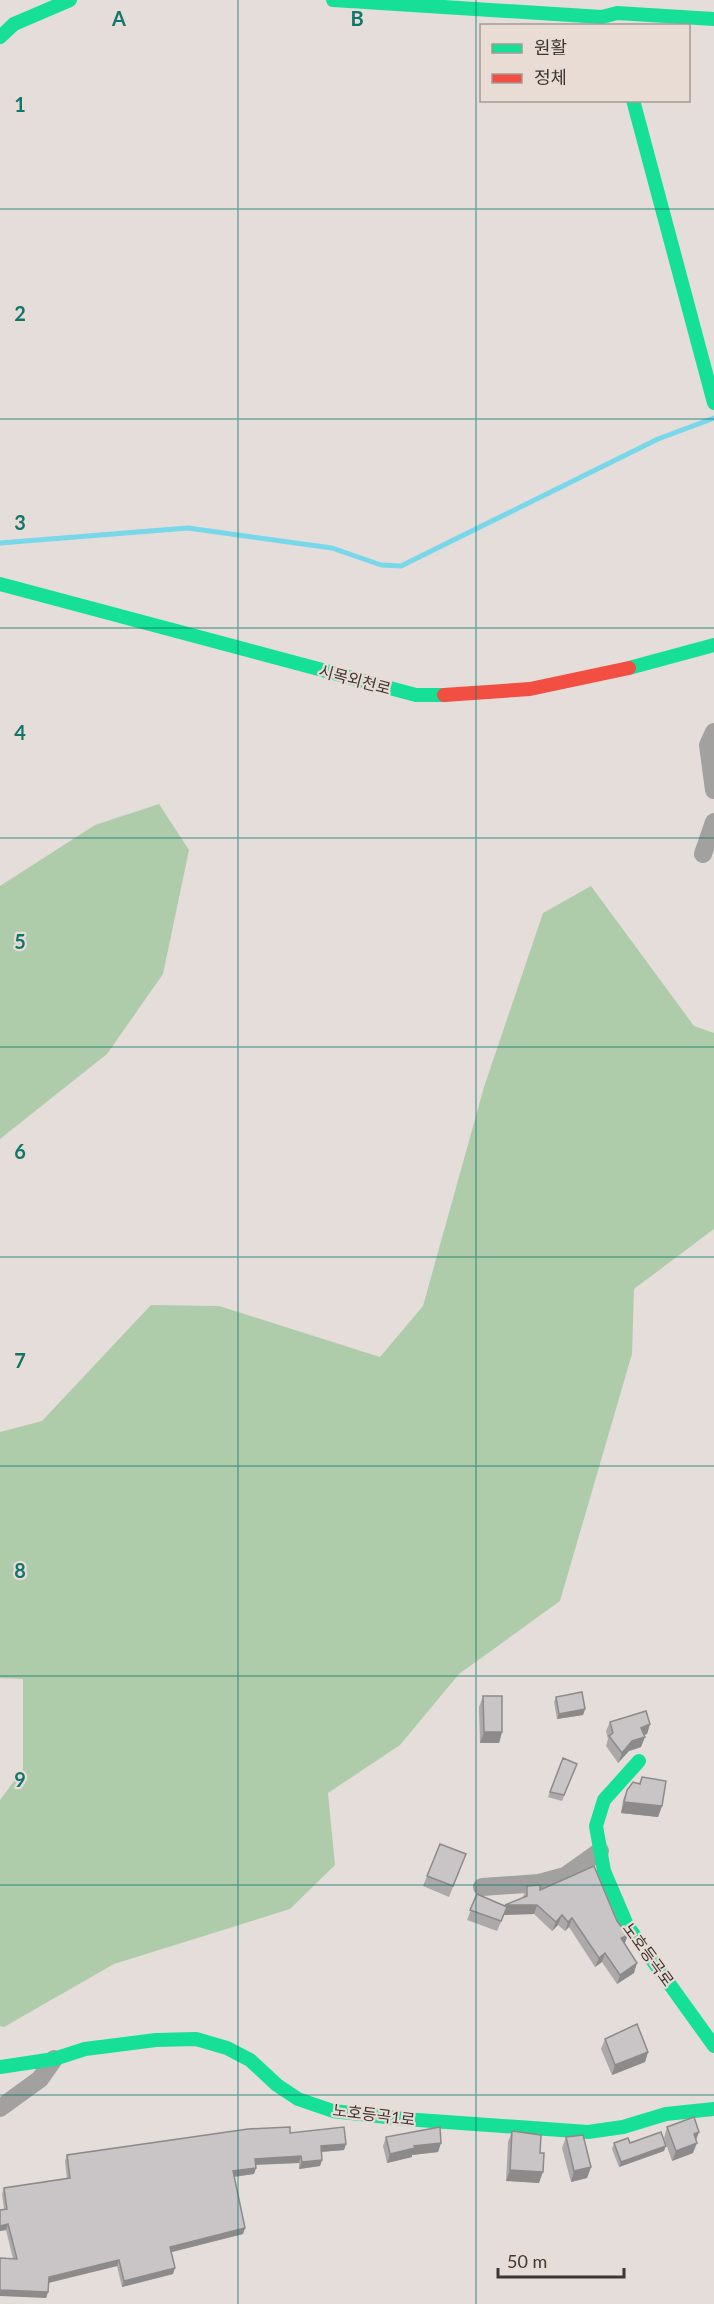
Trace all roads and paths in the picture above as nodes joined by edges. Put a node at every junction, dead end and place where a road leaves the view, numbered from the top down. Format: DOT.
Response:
graph roads {
  1 [pos="70,0"];
  2 [pos="333,0"];
  3 [pos="714,19"];
  4 [pos="611,20"];
  5 [pos="0,37"];
  6 [pos="634,102"];
  7 [pos="714,403"];
  8 [pos="0,584"];
  9 [pos="714,645"];
  10 [pos="714,732"];
  11 [pos="714,790"];
  12 [pos="714,822"];
  13 [pos="703,854"];
  14 [pos="639,1761"];
  15 [pos="600,1851"];
  16 [pos="482,1887"];
  17 [pos="714,2046"];
  18 [pos="54,2060"];
  19 [pos="0,2067"];
  20 [pos="0,2108"];
  21 [pos="714,2109"];
  1 -- 5 [label="street"];
  2 -- 4 [label="street"];
  3 -- 4 [label="street"];
  6 -- 7 [label="street"];
  8 -- 9 [label="street, 시목외천로"];
  10 -- 11 [label="street"];
  12 -- 13 [label="street"];
  14 -- 15 [label="street, 노호등곡로"];
  15 -- 16 [label="street"];
  15 -- 17 [label="street, 노호등곡로"];
  18 -- 19 [label="street"];
  18 -- 20 [label="street"];
  18 -- 21 [label="street, 노호등곡1로"];
}
